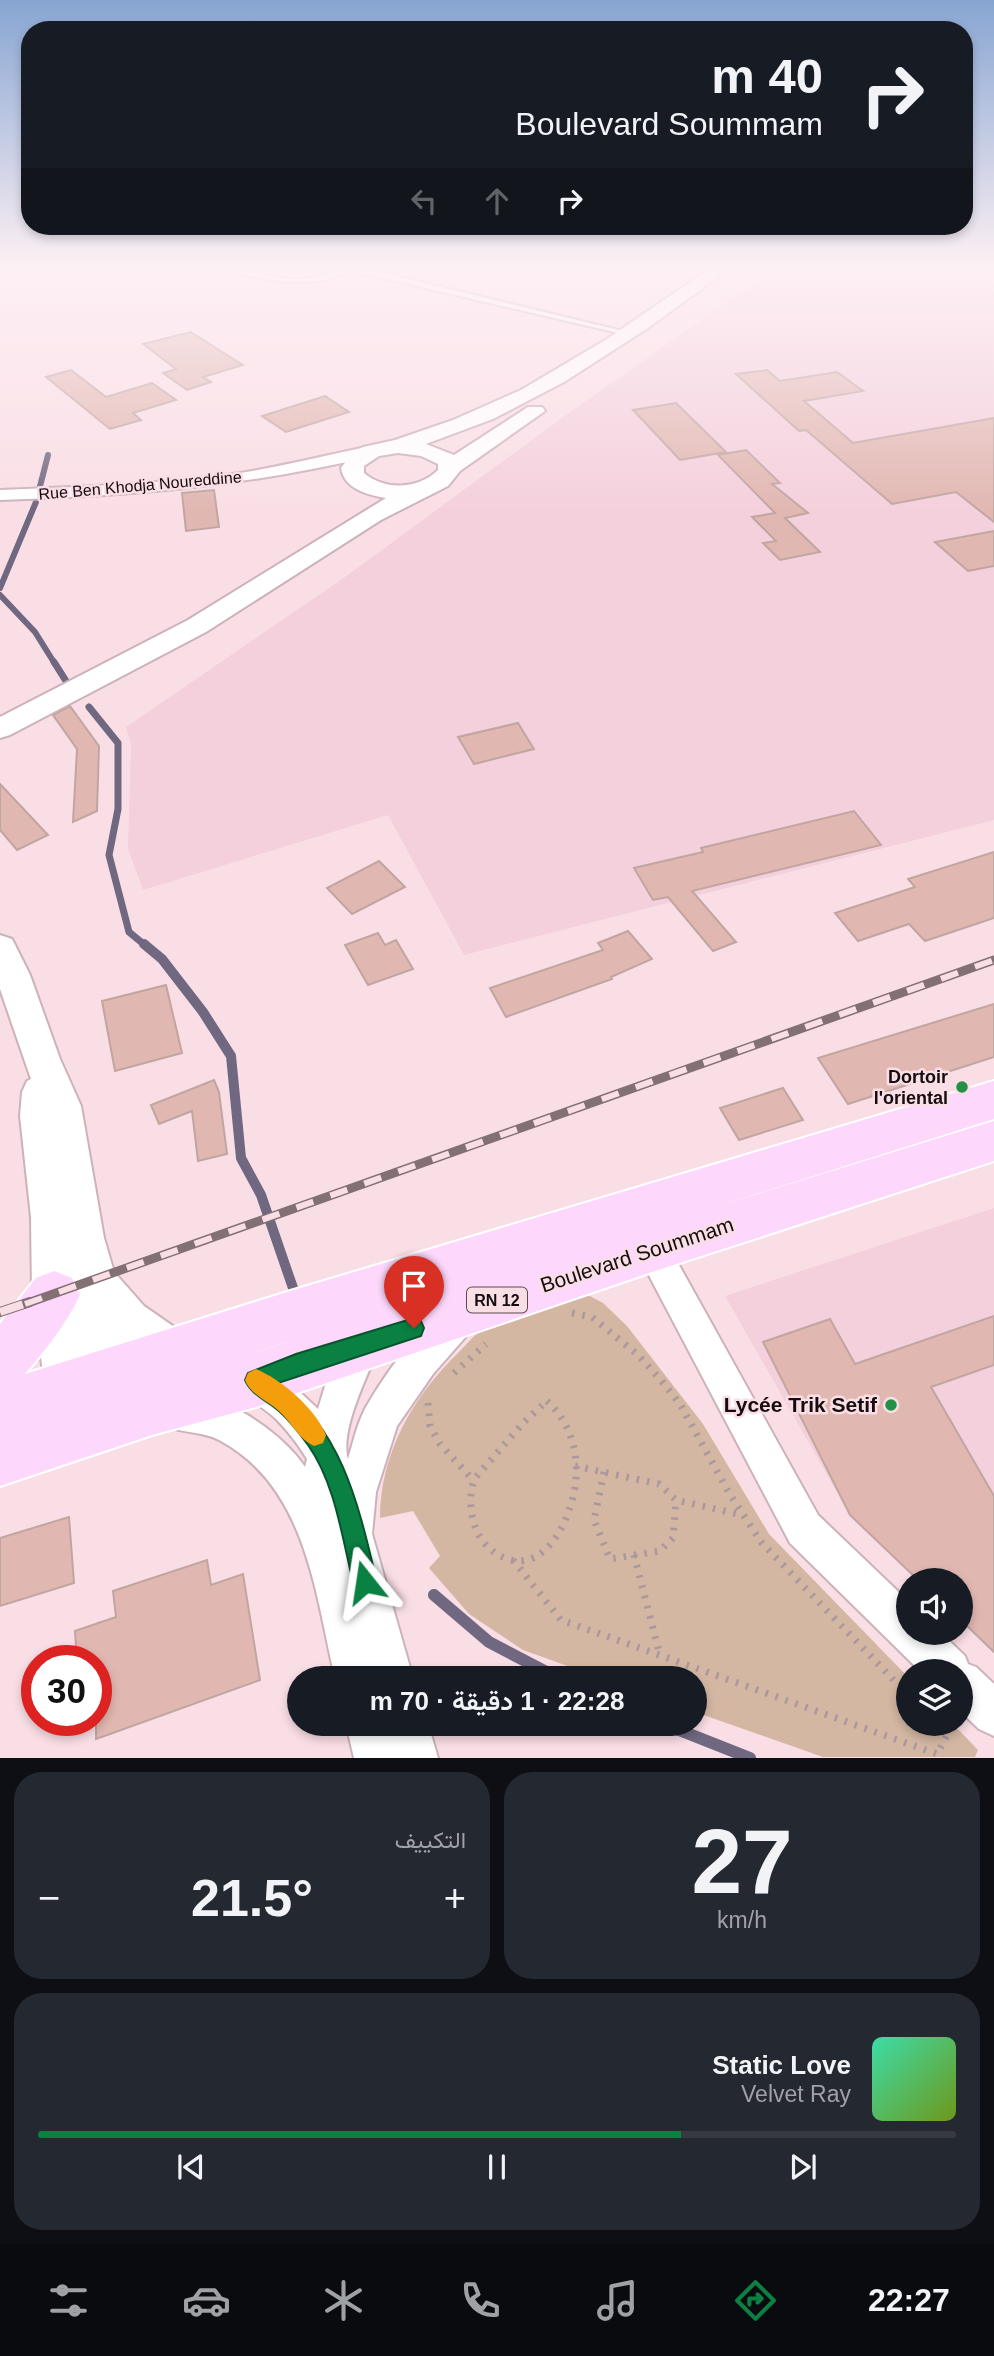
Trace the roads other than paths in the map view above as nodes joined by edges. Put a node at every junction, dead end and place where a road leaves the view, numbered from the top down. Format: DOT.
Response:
graph roads {
  1 [pos="602,349"];
  2 [pos="626,349"];
  3 [pos="398,446"];
  4 [pos="370,451"];
  5 [pos="450,468"];
  6 [pos="279,472"];
  7 [pos="363,481"];
  8 [pos="421,489"];
  9 [pos="0,495"];
  10 [pos="373,515"];
  11 [pos="0,729"];
  12 [pos="0,948"];
  13 [pos="994,1100"];
  14 [pos="994,1141"];
  15 [pos="652,1250"];
  16 [pos="412,1281"];
  17 [pos="74,1287"];
  18 [pos="479,1324"];
  19 [pos="361,1346"];
  20 [pos="174,1354"];
  21 [pos="0,1362"];
  22 [pos="256,1380"];
  23 [pos="106,1404"];
  24 [pos="0,1409"];
  25 [pos="327,1456"];
  26 [pos="0,1458"];
  27 [pos="339,1545"];
  28 [pos="896,1618"];
  29 [pos="924,1645"];
  30 [pos="938,1659"];
  31 [pos="354,1666"];
  32 [pos="387,1666"];
  33 [pos="973,1694"];
  34 [pos="994,1714"];
  35 [pos="371,1736"];
  36 [pos="410,1736"];
  37 [pos="376,1758"];
  38 [pos="416,1758"];
  1 -- 3 [label="street"];
  2 -- 5 [label="street"];
  3 -- 4 [label="street"];
  3 -- 5 [label="street"];
  4 -- 6 [label="street, Rue Ben Khodja Noureddine"];
  4 -- 7 [label="street"];
  5 -- 8 [label="street"];
  6 -- 7 [label="street, Rue Ben Khodja Noureddine"];
  6 -- 9 [label="street, Rue Ben Khodja Noureddine"];
  7 -- 8 [label="street"];
  7 -- 10 [label="street"];
  8 -- 10 [label="street"];
  10 -- 11 [label="street"];
  12 -- 17 [label="street"];
  13 -- 16 [label="main road, Boulevard Soummam / RN 12"];
  14 -- 15 [label="main road, Boulevard Soummam / RN 12"];
  15 -- 18 [label="main road, Boulevard Soummam / RN 12"];
  15 -- 28 [label="street"];
  16 -- 19 [label="street"];
  16 -- 20 [label="main road, Boulevard Soummam / RN 12"];
  17 -- 20 [label="street"];
  17 -- 21 [label="main road"];
  17 -- 23 [label="street"];
  18 -- 19 [label="main road, Boulevard Soummam / RN 12"];
  18 -- 27 [label="street"];
  19 -- 22 [label="main road, Boulevard Soummam / RN 12"];
  19 -- 25 [label="street"];
  20 -- 22 [label="street"];
  20 -- 23 [label="main road, Boulevard Soummam / RN 12"];
  22 -- 23 [label="main road, Boulevard Soummam / RN 12"];
  22 -- 25 [label="street"];
  23 -- 24 [label="main road, Boulevard Soummam / RN 12"];
  23 -- 26 [label="main road, Boulevard Soummam / RN 12"];
  23 -- 27 [label="street"];
  25 -- 27 [label="street"];
  27 -- 31 [label="street"];
  27 -- 32 [label="street"];
  29 -- 30 [label="street"];
  33 -- 34 [label="street"];
  35 -- 37 [label="street"];
  36 -- 38 [label="street"];
}
